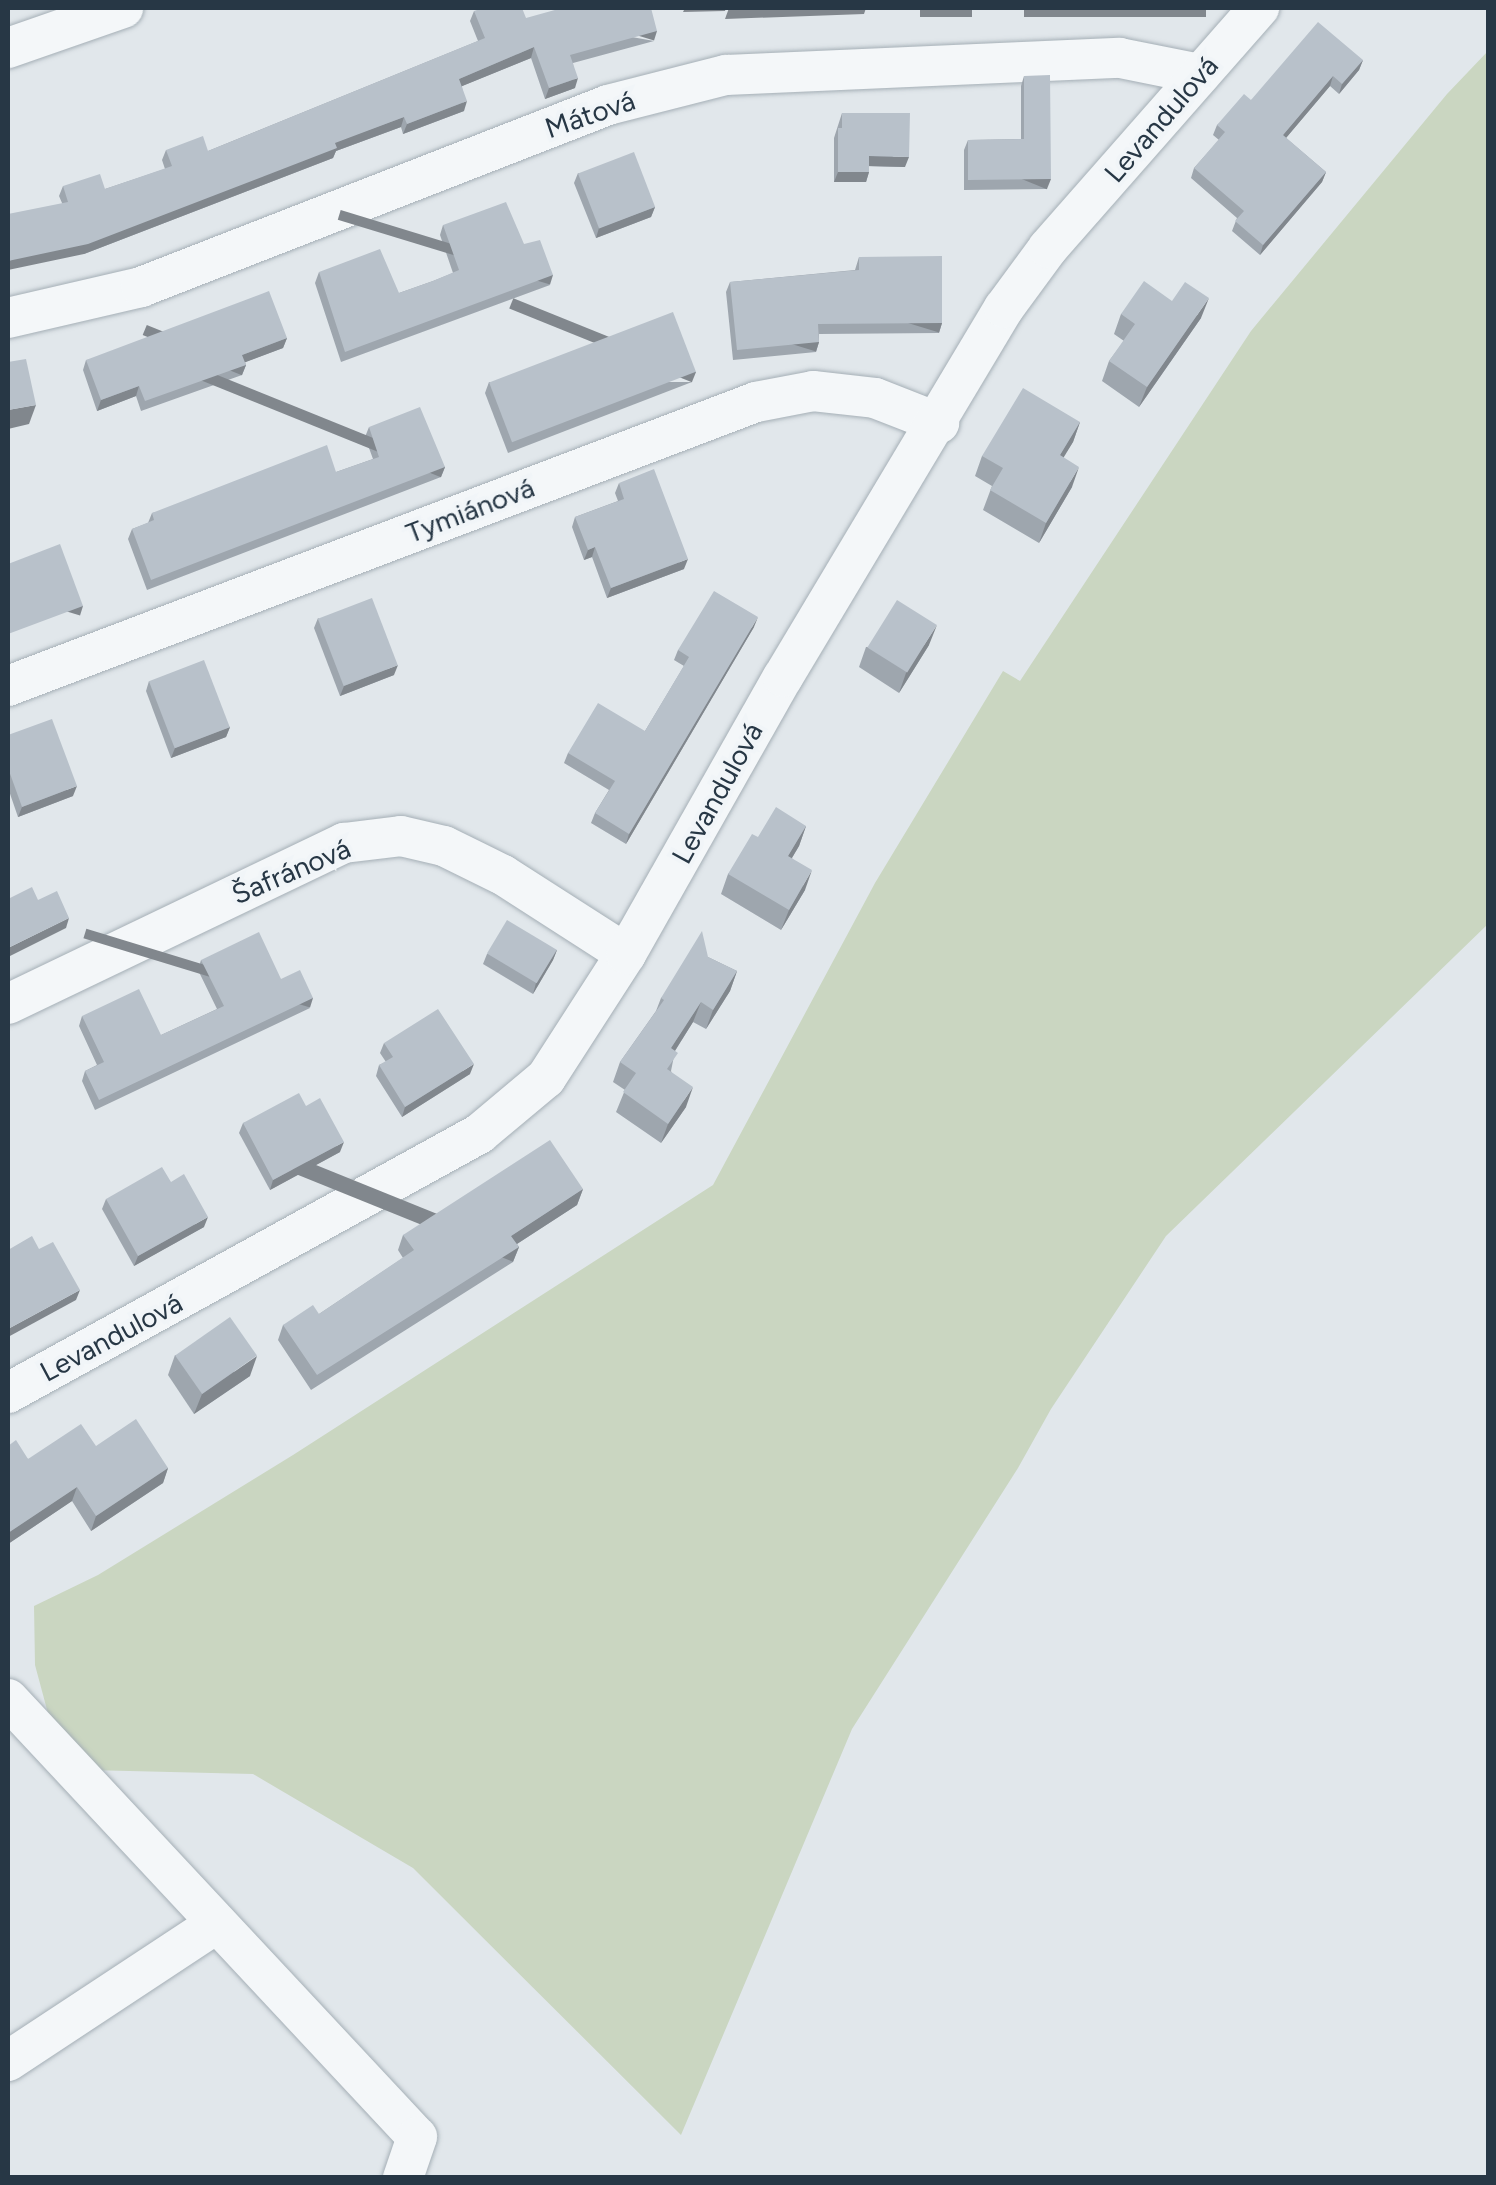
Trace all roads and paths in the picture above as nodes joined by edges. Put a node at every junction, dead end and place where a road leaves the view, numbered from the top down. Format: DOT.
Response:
graph roads {
  1 [pos="123,8"];
  2 [pos="1259,8"];
  3 [pos="8,48"];
  4 [pos="1200,74"];
  5 [pos="8,318"];
  6 [pos="939,423"];
  7 [pos="8,686"];
  8 [pos="626,954"];
  9 [pos="8,1004"];
  10 [pos="8,1392"];
  11 [pos="8,1699"];
  12 [pos="217,1922"];
  13 [pos="8,2062"];
  14 [pos="403,2178"];
  1 -- 3 [label="street"];
  2 -- 4 [label="street, Levandulová"];
  4 -- 5 [label="street, Mátová"];
  4 -- 6 [label="street, Levandulová"];
  6 -- 7 [label="street, Tymiánová"];
  6 -- 8 [label="street, Levandulová"];
  8 -- 9 [label="street, Šafránová"];
  8 -- 10 [label="street, Levandulová"];
  11 -- 12 [label="street"];
  12 -- 13 [label="street"];
  12 -- 14 [label="street"];
}
